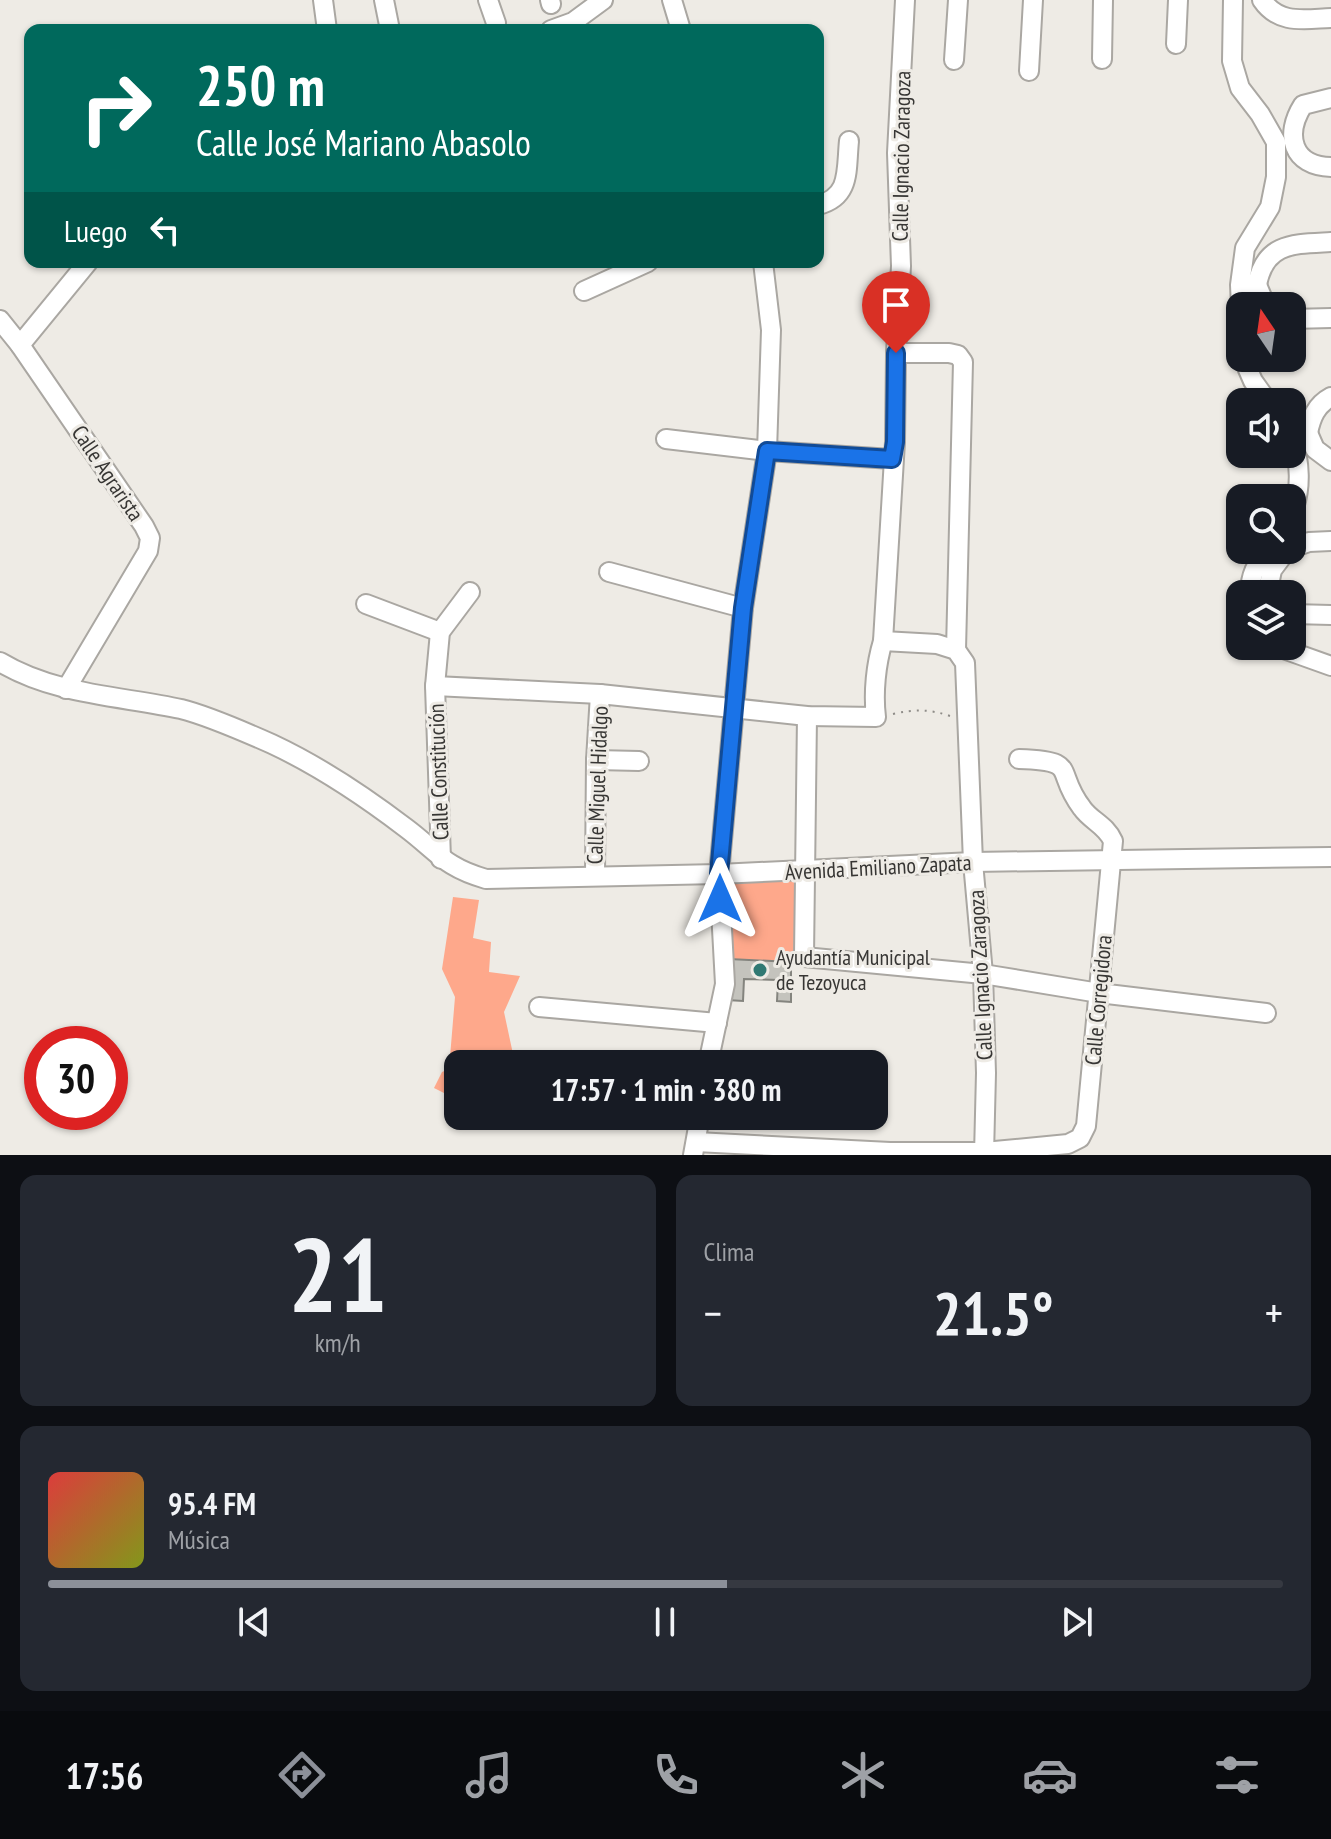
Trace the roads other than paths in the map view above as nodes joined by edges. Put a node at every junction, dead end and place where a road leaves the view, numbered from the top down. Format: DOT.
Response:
graph roads {
  1 [pos="323,0"];
  2 [pos="384,0"];
  3 [pos="488,0"];
  4 [pos="603,0"];
  5 [pos="672,0"];
  6 [pos="905,0"];
  7 [pos="958,0"];
  8 [pos="1033,0"];
  9 [pos="1103,0"];
  10 [pos="1178,0"];
  11 [pos="1233,0"];
  12 [pos="1262,0"];
  13 [pos="1331,18"];
  14 [pos="496,23"];
  15 [pos="326,24"];
  16 [pos="389,24"];
  17 [pos="568,24"];
  18 [pos="679,24"];
  19 [pos="1176,44"];
  20 [pos="1102,59"];
  21 [pos="954,60"];
  22 [pos="1029,71"];
  23 [pos="1331,98"];
  24 [pos="849,141"];
  25 [pos="1284,141"];
  26 [pos="1331,167"];
  27 [pos="824,203"];
  28 [pos="1331,242"];
  29 [pos="635,268"];
  30 [pos="764,268"];
  31 [pos="74,270"];
  32 [pos="1248,285"];
  33 [pos="584,291"];
  34 [pos="1246,292"];
  35 [pos="1254,292"];
  36 [pos="1331,318"];
  37 [pos="1306,319"];
  38 [pos="0,320"];
  39 [pos="20,345"];
  40 [pos="896,353"];
  41 [pos="1331,397"];
  42 [pos="1306,424"];
  43 [pos="666,439"];
  44 [pos="1306,442"];
  45 [pos="767,451"];
  46 [pos="892,459"];
  47 [pos="1331,461"];
  48 [pos="1331,541"];
  49 [pos="1306,543"];
  50 [pos="609,572"];
  51 [pos="470,592"];
  52 [pos="366,604"];
  53 [pos="743,608"];
  54 [pos="1306,614"];
  55 [pos="1331,615"];
  56 [pos="440,632"];
  57 [pos="883,641"];
  58 [pos="956,650"];
  59 [pos="1306,657"];
  60 [pos="0,662"];
  61 [pos="1331,666"];
  62 [pos="435,686"];
  63 [pos="66,689"];
  64 [pos="600,694"];
  65 [pos="735,709"];
  66 [pos="807,716"];
  67 [pos="1019,759"];
  68 [pos="596,760"];
  69 [pos="639,761"];
  70 [pos="1331,857"];
  71 [pos="441,859"];
  72 [pos="1111,860"];
  73 [pos="973,862"];
  74 [pos="803,870"];
  75 [pos="719,874"];
  76 [pos="595,875"];
  77 [pos="983,974"];
  78 [pos="1099,993"];
  79 [pos="539,1007"];
  80 [pos="1266,1013"];
  81 [pos="717,1023"];
  82 [pos="711,1050"];
  83 [pos="695,1148"];
  84 [pos="984,1153"];
  85 [pos="890,1154"];
  1 -- 15 [label="street"];
  2 -- 16 [label="street"];
  3 -- 14 [label="street"];
  4 -- 17 [label="street"];
  5 -- 18 [label="street"];
  6 -- 40 [label="street, Calle Ignacio Zaragoza"];
  7 -- 21 [label="street"];
  8 -- 22 [label="street"];
  9 -- 20 [label="street"];
  10 -- 19 [label="street"];
  11 -- 25 [label="street"];
  12 -- 13 [label="street"];
  23 -- 25 [label="street"];
  24 -- 27 [label="street"];
  25 -- 26 [label="street"];
  25 -- 32 [label="street"];
  28 -- 32 [label="street"];
  29 -- 33 [label="street"];
  30 -- 45 [label="street"];
  31 -- 39 [label="street"];
  32 -- 34 [label="street"];
  32 -- 35 [label="street"];
  36 -- 37 [label="street"];
  38 -- 39 [label="street"];
  39 -- 63 [label="street, Calle Agrarista"];
  40 -- 46 [label="street, Calle Ignacio Zaragoza"];
  40 -- 58 [label="street, Calle Ignacio Zaragoza"];
  41 -- 42 [label="street"];
  43 -- 45 [label="street"];
  44 -- 47 [label="street"];
  45 -- 46 [label="street"];
  45 -- 53 [label="street"];
  46 -- 57 [label="street, Calle Ignacio Zaragoza"];
  48 -- 49 [label="street"];
  50 -- 53 [label="street"];
  51 -- 56 [label="street"];
  52 -- 56 [label="street"];
  53 -- 65 [label="street"];
  54 -- 55 [label="street"];
  56 -- 62 [label="street, Calle Constitución"];
  57 -- 58 [label="street"];
  57 -- 66 [label="street, Calle Miguel Hidalgo"];
  58 -- 73 [label="street, Calle Ignacio Zaragoza"];
  59 -- 61 [label="street"];
  60 -- 63 [label="street, Avenida Emiliano Zapata"];
  62 -- 64 [label="street, Calle Miguel Hidalgo"];
  62 -- 71 [label="street, Calle Constitución"];
  63 -- 71 [label="street, Avenida Emiliano Zapata"];
  64 -- 65 [label="street, Calle Miguel Hidalgo"];
  64 -- 68 [label="street, Calle Miguel Hidalgo"];
  65 -- 66 [label="street, Calle Miguel Hidalgo"];
  65 -- 75 [label="street"];
  66 -- 74 [label="street"];
  67 -- 72 [label="street"];
  68 -- 69 [label="street"];
  68 -- 76 [label="street, Calle Miguel Hidalgo"];
  70 -- 72 [label="street, Avenida Emiliano Zapata"];
  71 -- 76 [label="street, Avenida Emiliano Zapata"];
  72 -- 73 [label="street, Avenida Emiliano Zapata"];
  72 -- 78 [label="street, Calle Corregidora"];
  73 -- 74 [label="street, Avenida Emiliano Zapata"];
  73 -- 77 [label="street, Calle Ignacio Zaragoza"];
  74 -- 75 [label="street, Avenida Emiliano Zapata"];
  74 -- 77 [label="street"];
  75 -- 76 [label="street, Avenida Emiliano Zapata"];
  75 -- 81 [label="street"];
  77 -- 78 [label="street"];
  77 -- 84 [label="street, Calle Ignacio Zaragoza"];
  78 -- 80 [label="street"];
  78 -- 84 [label="street, Calle Corregidora"];
  79 -- 81 [label="street"];
  81 -- 82 [label="street"];
  83 -- 85 [label="street"];
  84 -- 85 [label="street"];
}
